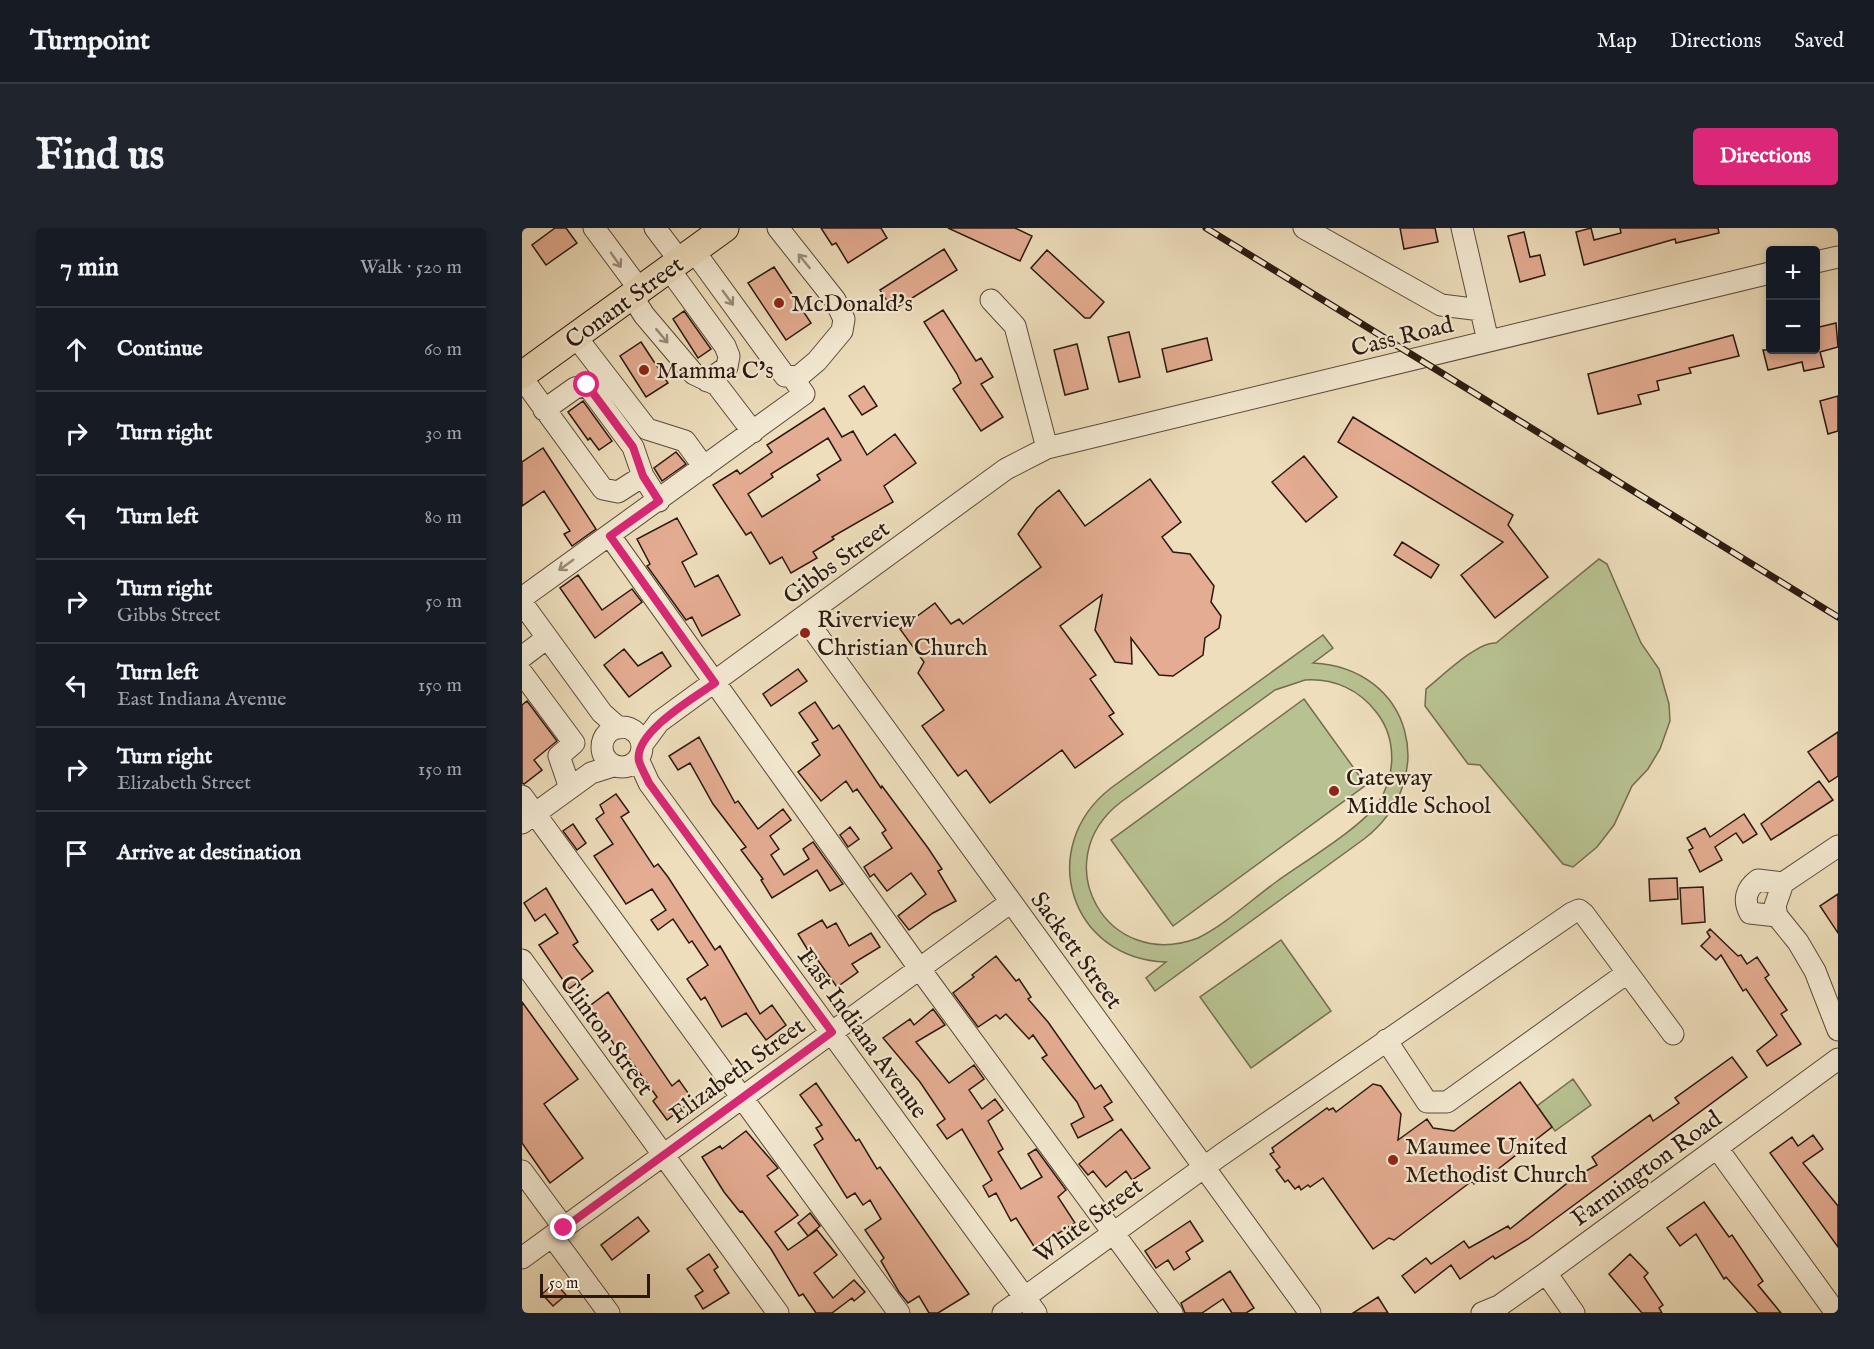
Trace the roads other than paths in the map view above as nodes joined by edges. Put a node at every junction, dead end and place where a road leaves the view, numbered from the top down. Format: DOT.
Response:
graph roads {
  1 [pos="594,228"];
  2 [pos="655,228"];
  3 [pos="725,228"];
  4 [pos="778,228"];
  5 [pos="1304,228"];
  6 [pos="1462,228"];
  7 [pos="1838,257"];
  8 [pos="681,260"];
  9 [pos="1820,261"];
  10 [pos="1766,274"];
  11 [pos="636,293"];
  12 [pos="991,300"];
  13 [pos="1481,310"];
  14 [pos="576,336"];
  15 [pos="1488,340"];
  16 [pos="522,377"];
  17 [pos="701,378"];
  18 [pos="798,386"];
  19 [pos="579,387"];
  20 [pos="544,410"];
  21 [pos="753,432"];
  22 [pos="1047,447"];
  23 [pos="704,467"];
  24 [pos="643,476"];
  25 [pos="594,477"];
  26 [pos="659,501"];
  27 [pos="610,536"];
  28 [pos="522,598"];
  29 [pos="522,603"];
  30 [pos="804,617"];
  31 [pos="548,638"];
  32 [pos="522,657"];
  33 [pos="522,673"];
  34 [pos="715,683"];
  35 [pos="622,748"];
  36 [pos="570,788"];
  37 [pos="522,796"];
  38 [pos="528,818"];
  39 [pos="1838,846"];
  40 [pos="1011,902"];
  41 [pos="522,960"];
  42 [pos="919,968"];
  43 [pos="1627,973"];
  44 [pos="1838,1030"];
  45 [pos="832,1032"];
  46 [pos="1673,1034"];
  47 [pos="1386,1041"];
  48 [pos="1838,1059"];
  49 [pos="742,1097"];
  50 [pos="1717,1148"];
  51 [pos="663,1155"];
  52 [pos="1203,1168"];
  53 [pos="522,1171"];
  54 [pos="558,1232"];
  55 [pos="1114,1233"];
  56 [pos="522,1258"];
  57 [pos="1546,1273"];
  58 [pos="1031,1305"];
  59 [pos="609,1313"];
  60 [pos="778,1313"];
  61 [pos="899,1313"];
  62 [pos="1004,1313"];
  63 [pos="1172,1313"];
  64 [pos="1310,1313"];
  65 [pos="1482,1313"];
  66 [pos="1574,1313"];
  67 [pos="1836,1313"];
  1 -- 11 [label="street, one-way"];
  2 -- 8 [label="street"];
  3 -- 8 [label="main road, Conant Street"];
  18 -- 4 [label="street, one-way"];
  5 -- 13 [label="street"];
  6 -- 13 [label="street"];
  7 -- 9 [label="street"];
  8 -- 11 [label="main road, Conant Street"];
  8 -- 17 [label="street"];
  8 -- 18 [label="street, one-way"];
  10 -- 15 [label="street, Cass Road"];
  11 -- 14 [label="main road, Conant Street"];
  11 -- 17 [label="street, one-way"];
  12 -- 22 [label="street"];
  13 -- 15 [label="street"];
  14 -- 16 [label="main road, Conant Street"];
  14 -- 23 [label="street"];
  15 -- 22 [label="street, Cass Road"];
  16 -- 20 [label="street"];
  17 -- 21 [label="street"];
  18 -- 21 [label="street"];
  19 -- 20 [label="street"];
  19 -- 24 [label="street"];
  19 -- 25 [label="street"];
  20 -- 25 [label="street"];
  21 -- 23 [label="street"];
  22 -- 30 [label="street, Gibbs Street"];
  23 -- 26 [label="street"];
  24 -- 25 [label="street"];
  24 -- 26 [label="street"];
  26 -- 27 [label="street"];
  27 -- 28 [label="street, one-way"];
  27 -- 34 [label="street"];
  29 -- 31 [label="street, East Indiana Avenue"];
  30 -- 34 [label="street, Gibbs Street"];
  30 -- 40 [label="street, Sackett Street"];
  31 -- 32 [label="street"];
  31 -- 35 [label="street, East Indiana Avenue"];
  33 -- 36 [label="street"];
  34 -- 35 [label="street, Gibbs Street"];
  34 -- 42 [label="street"];
  35 -- 36 [label="street, Gibbs Street"];
  35 -- 45 [label="street, East Indiana Avenue"];
  36 -- 38 [label="street, Gibbs Street"];
  37 -- 38 [label="street"];
  38 -- 49 [label="street"];
  39 -- 44 [label="street"];
  40 -- 42 [label="street, Elizabeth Street"];
  40 -- 52 [label="street, Sackett Street"];
  41 -- 51 [label="street, Clinton Street"];
  42 -- 45 [label="street, Elizabeth Street"];
  42 -- 55 [label="street"];
  43 -- 46 [label="street"];
  43 -- 47 [label="street, White Street"];
  43 -- 47 [label="street"];
  45 -- 49 [label="street, Elizabeth Street"];
  45 -- 58 [label="street, East Indiana Avenue"];
  47 -- 52 [label="street, White Street"];
  48 -- 50 [label="street, Farmington Road"];
  49 -- 51 [label="street, Elizabeth Street"];
  49 -- 61 [label="street"];
  50 -- 57 [label="street, Farmington Road"];
  50 -- 67 [label="street"];
  51 -- 54 [label="street, Elizabeth Street"];
  51 -- 60 [label="street, Clinton Street"];
  52 -- 55 [label="street, White Street"];
  52 -- 64 [label="street, Sackett Street"];
  53 -- 54 [label="street"];
  54 -- 56 [label="street, Elizabeth Street"];
  54 -- 59 [label="street"];
  55 -- 58 [label="street, White Street"];
  55 -- 63 [label="street"];
  57 -- 65 [label="street, Farmington Road"];
  57 -- 66 [label="street"];
  58 -- 62 [label="street, White Street"];
}
